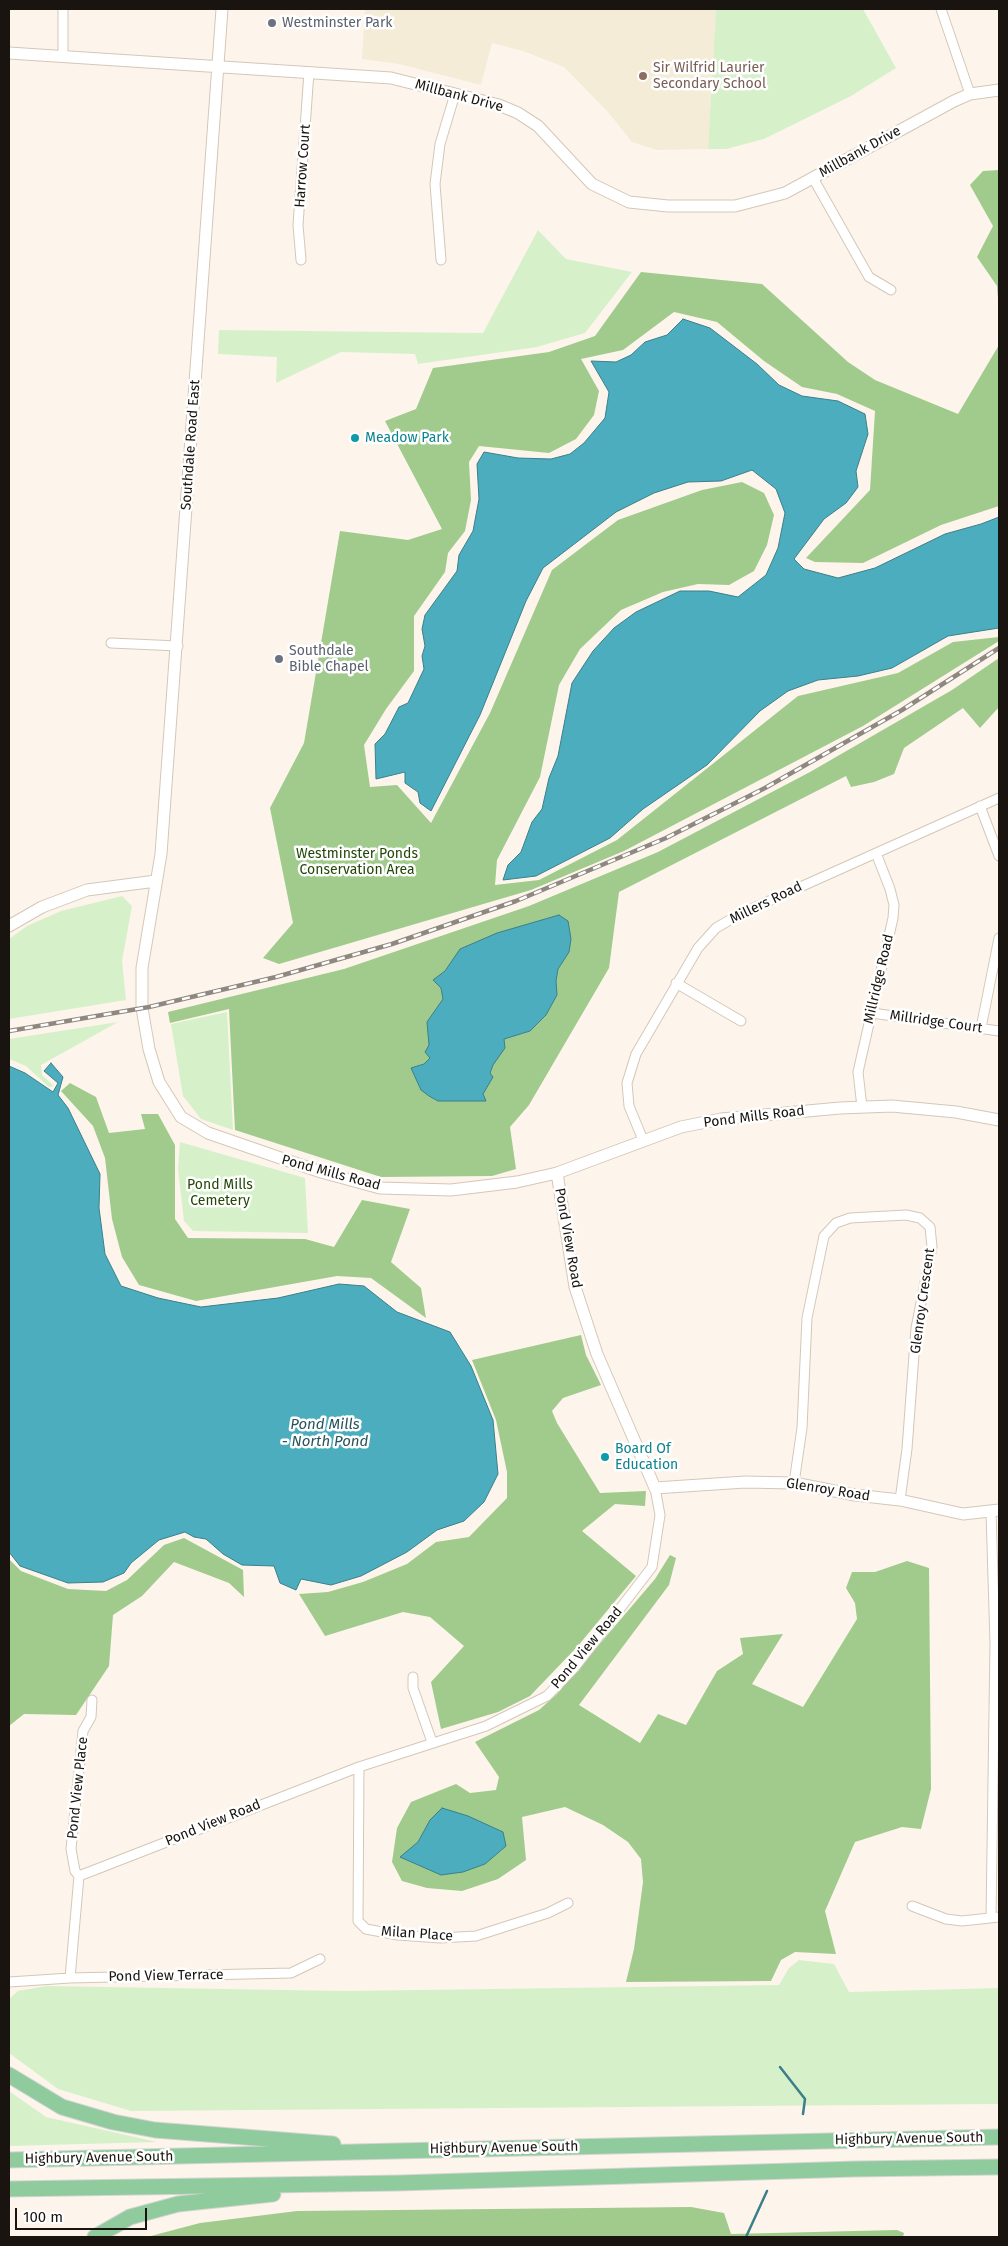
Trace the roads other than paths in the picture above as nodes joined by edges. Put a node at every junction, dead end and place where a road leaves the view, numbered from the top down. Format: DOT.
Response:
graph roads {
  1 [pos="63,9"];
  2 [pos="222,9"];
  3 [pos="941,9"];
  4 [pos="9,53"];
  5 [pos="63,56"];
  6 [pos="217,66"];
  7 [pos="309,72"];
  8 [pos="999,90"];
  9 [pos="456,94"];
  10 [pos="970,94"];
  11 [pos="813,178"];
  12 [pos="301,260"];
  13 [pos="441,260"];
  14 [pos="891,290"];
  15 [pos="111,643"];
  16 [pos="178,646"];
  17 [pos="999,798"];
  18 [pos="980,806"];
  19 [pos="876,853"];
  20 [pos="999,856"];
  21 [pos="156,881"];
  22 [pos="9,926"];
  23 [pos="999,938"];
  24 [pos="676,984"];
  25 [pos="872,1013"];
  26 [pos="741,1021"];
  27 [pos="981,1028"];
  28 [pos="999,1031"];
  29 [pos="862,1108"];
  30 [pos="999,1120"];
  31 [pos="643,1140"];
  32 [pos="558,1173"];
  33 [pos="794,1483"];
  34 [pos="655,1488"];
  35 [pos="900,1500"];
  36 [pos="995,1511"];
  37 [pos="413,1677"];
  38 [pos="92,1700"];
  39 [pos="432,1742"];
  40 [pos="359,1767"];
  41 [pos="996,1800"];
  42 [pos="79,1876"];
  43 [pos="568,1904"];
  44 [pos="912,1906"];
  45 [pos="995,1917"];
  46 [pos="320,1959"];
  47 [pos="70,1978"];
  48 [pos="9,1982"];
  49 [pos="9,2075"];
  50 [pos="999,2138"];
  51 [pos="399,2150"];
  52 [pos="9,2160"];
  53 [pos="999,2167"];
  54 [pos="399,2183"];
  55 [pos="9,2189"];
  56 [pos="95,2237"];
  1 -- 5 [label="street"];
  2 -- 6 [label="main road, Southdale Road East"];
  3 -- 10 [label="street"];
  4 -- 5 [label="main road, Millbank Drive"];
  5 -- 6 [label="main road, Millbank Drive"];
  6 -- 7 [label="main road, Millbank Drive"];
  6 -- 16 [label="main road, Southdale Road East"];
  7 -- 9 [label="main road, Millbank Drive"];
  7 -- 12 [label="street, Harrow Court"];
  8 -- 10 [label="main road, Millbank Drive"];
  9 -- 11 [label="main road, Millbank Drive"];
  9 -- 13 [label="street"];
  10 -- 11 [label="main road, Millbank Drive"];
  11 -- 14 [label="street"];
  15 -- 16 [label="street"];
  16 -- 21 [label="main road, Southdale Road East"];
  17 -- 18 [label="street, Millers Road"];
  18 -- 19 [label="street, Millers Road"];
  18 -- 20 [label="street"];
  19 -- 24 [label="street, Millers Road"];
  19 -- 25 [label="street, Millridge Road"];
  21 -- 22 [label="main road"];
  21 -- 32 [label="main road, Pond Mills Road"];
  23 -- 27 [label="street"];
  24 -- 26 [label="street"];
  24 -- 31 [label="street, Millers Road"];
  25 -- 27 [label="street, Millridge Court"];
  25 -- 29 [label="street, Millridge Road"];
  27 -- 28 [label="street, Millridge Court"];
  29 -- 30 [label="main road, Pond Mills Road"];
  29 -- 31 [label="main road, Pond Mills Road"];
  31 -- 32 [label="main road, Pond Mills Road"];
  32 -- 34 [label="main road, Pond View Road"];
  33 -- 34 [label="main road, Glenroy Road"];
  33 -- 35 [label="main road, Glenroy Road"];
  33 -- 35 [label="street, Glenroy Crescent"];
  34 -- 39 [label="street, Pond View Road"];
  35 -- 36 [label="main road, Glenroy Road"];
  36 -- 41 [label="street"];
  37 -- 39 [label="street"];
  38 -- 42 [label="street, Pond View Place"];
  39 -- 40 [label="street, Pond View Road"];
  40 -- 42 [label="street, Pond View Road"];
  40 -- 43 [label="street, Milan Place"];
  41 -- 45 [label="street"];
  42 -- 47 [label="street"];
  44 -- 45 [label="street"];
  46 -- 47 [label="street, Pond View Terrace"];
  47 -- 48 [label="street, Pond View Terrace"];
  49 -- 51 [label="highway"];
  50 -- 51 [label="highway, Highbury Avenue South"];
  51 -- 52 [label="highway, Highbury Avenue South"];
  53 -- 54 [label="highway, Highbury Avenue South"];
  54 -- 55 [label="highway, Highbury Avenue South"];
  54 -- 56 [label="highway"];
}
